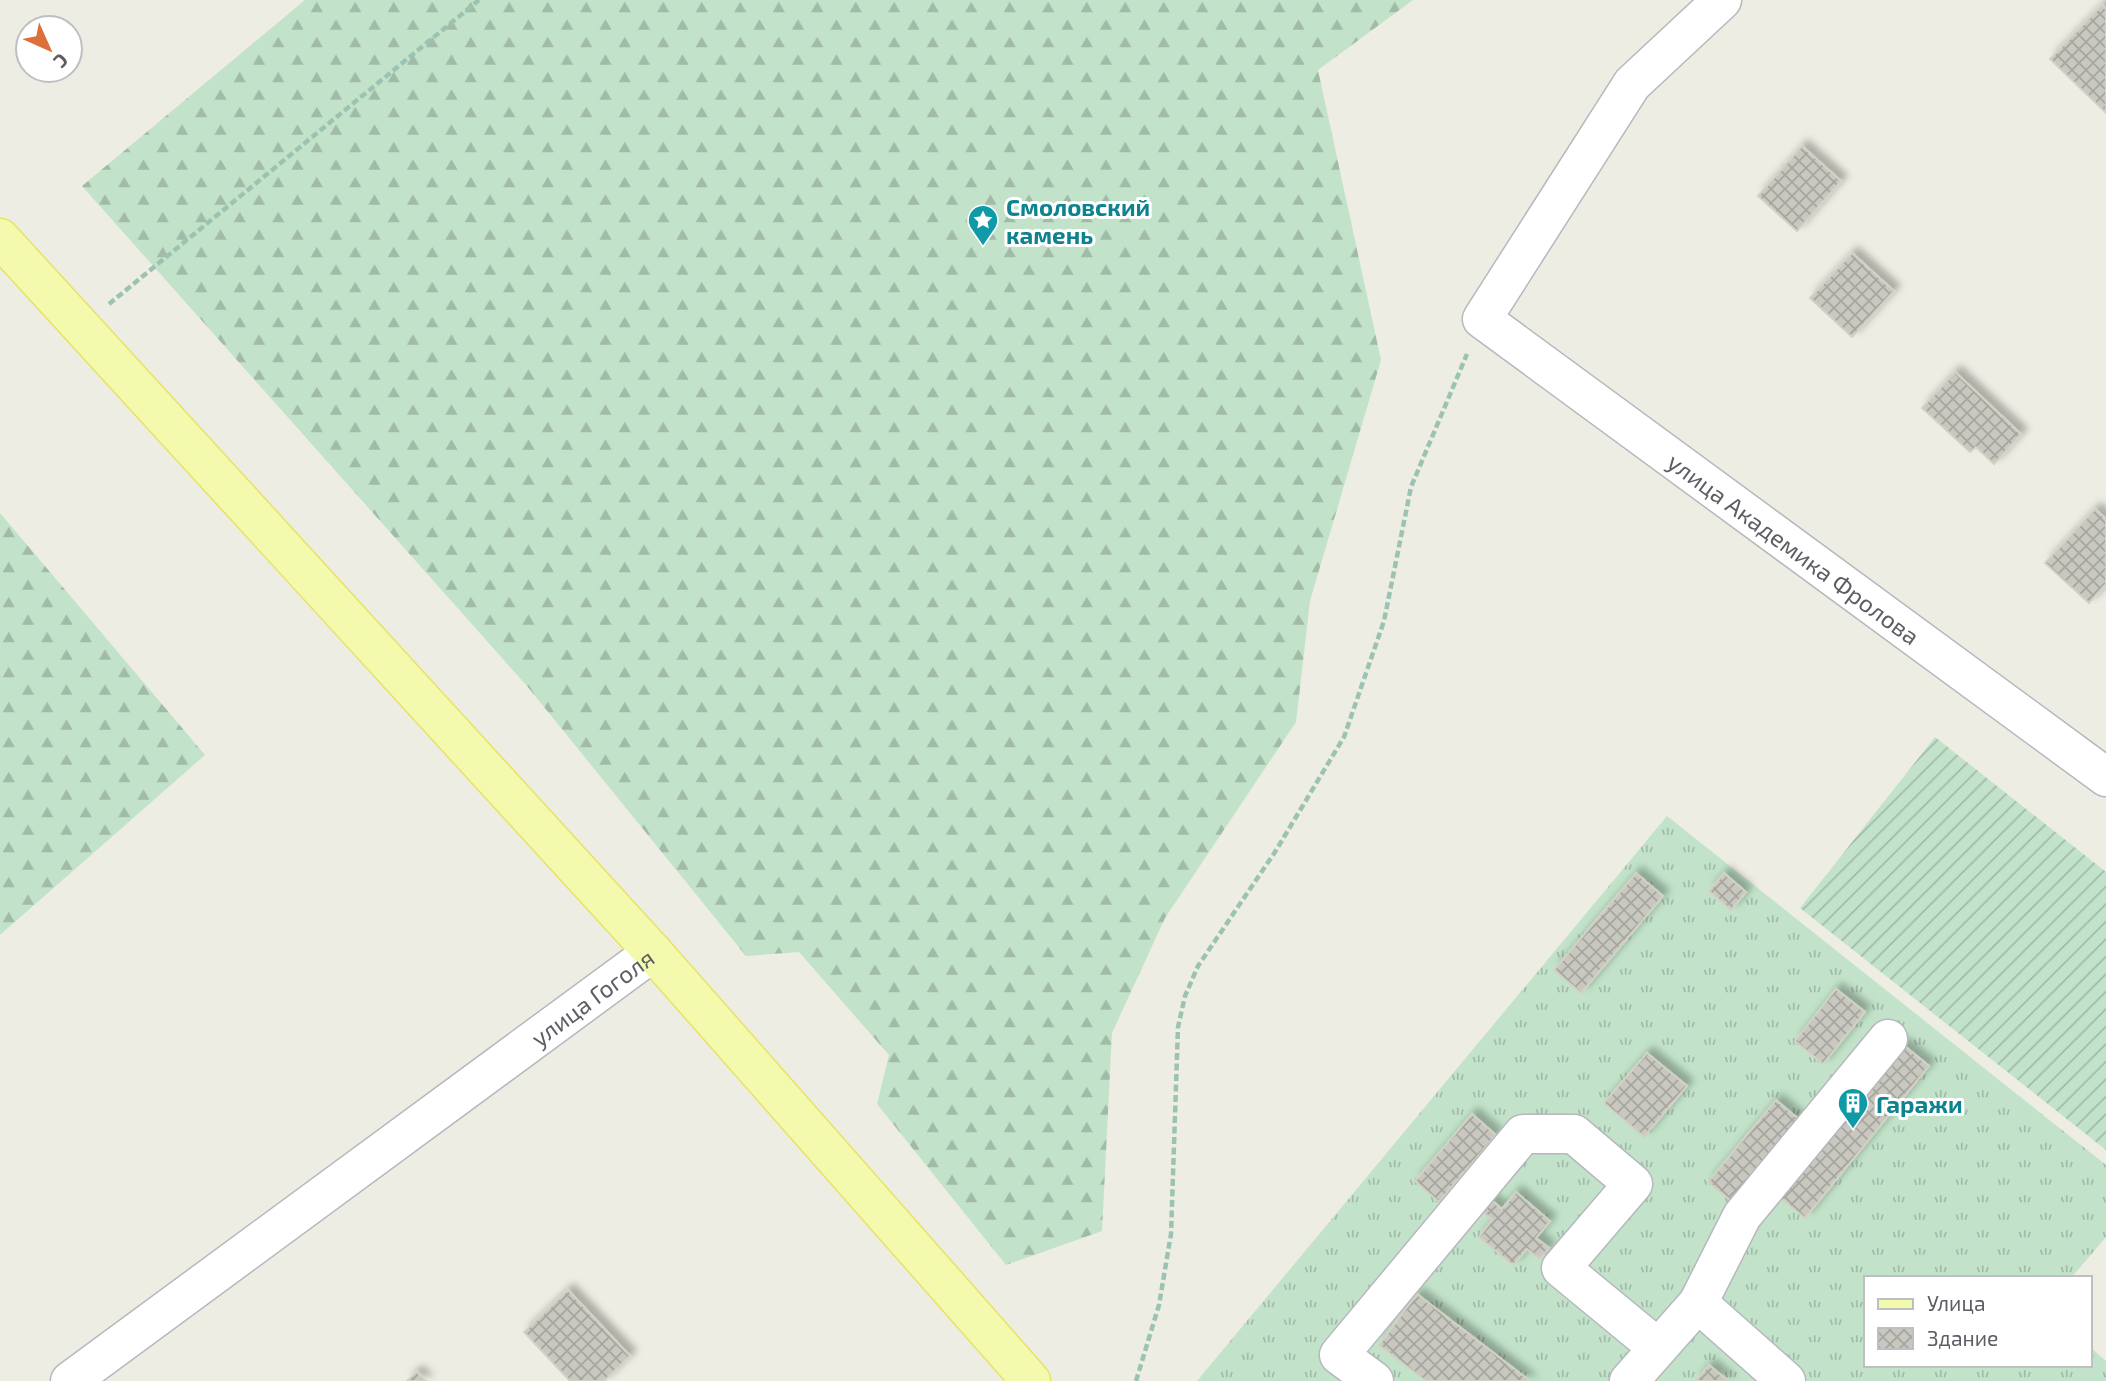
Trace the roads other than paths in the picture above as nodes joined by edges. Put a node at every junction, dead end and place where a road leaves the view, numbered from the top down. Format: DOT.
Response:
graph roads {
  1 [pos="1722,0"];
  2 [pos="0,238"];
  3 [pos="2106,777"];
  4 [pos="653,952"];
  5 [pos="1888,1040"];
  6 [pos="1698,1303"];
  7 [pos="1658,1348"];
  8 [pos="70,1381"];
  9 [pos="1031,1381"];
  10 [pos="1374,1381"];
  11 [pos="1629,1381"];
  12 [pos="1786,1381"];
  1 -- 3 [label="street, улица Академика Фролова"];
  2 -- 4 [label="main road"];
  4 -- 8 [label="street, улица Гоголя"];
  4 -- 9 [label="main road, улица Гоголя"];
  5 -- 6 [label="street"];
  6 -- 7 [label="street"];
  6 -- 12 [label="street"];
  7 -- 10 [label="street"];
  7 -- 11 [label="street"];
}
